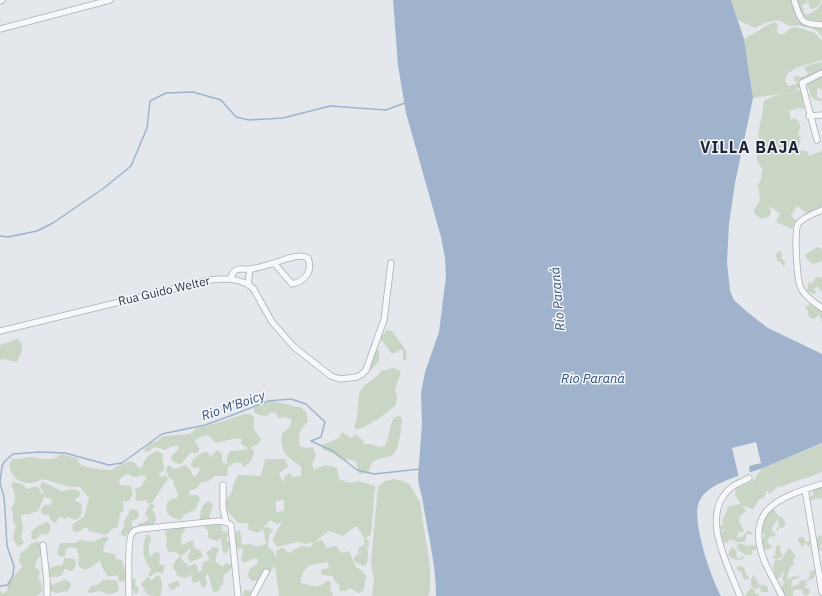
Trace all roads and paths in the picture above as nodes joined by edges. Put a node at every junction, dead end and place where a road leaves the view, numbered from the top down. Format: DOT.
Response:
graph roads {
  1 [pos="110,0"];
  2 [pos="794,0"];
  3 [pos="822,25"];
  4 [pos="0,29"];
  5 [pos="822,73"];
  6 [pos="822,115"];
  7 [pos="809,116"];
  8 [pos="817,140"];
  9 [pos="822,210"];
  10 [pos="274,263"];
  11 [pos="391,263"];
  12 [pos="250,269"];
  13 [pos="230,279"];
  14 [pos="248,284"];
  15 [pos="822,308"];
  16 [pos="0,331"];
  17 [pos="749,478"];
  18 [pos="822,484"];
  19 [pos="222,485"];
  20 [pos="805,489"];
  21 [pos="229,523"];
  22 [pos="43,545"];
  23 [pos="266,572"];
  24 [pos="822,592"];
  25 [pos="47,596"];
  26 [pos="129,596"];
  27 [pos="238,596"];
  28 [pos="253,596"];
  29 [pos="740,596"];
  30 [pos="782,596"];
  1 -- 4 [label="street"];
  2 -- 3 [label="street"];
  5 -- 7 [label="street"];
  6 -- 7 [label="street"];
  7 -- 8 [label="street"];
  9 -- 15 [label="street"];
  10 -- 10 [label="street"];
  10 -- 12 [label="street"];
  11 -- 14 [label="street"];
  12 -- 13 [label="street"];
  12 -- 14 [label="street"];
  13 -- 14 [label="street, Rua Guido Welter"];
  13 -- 16 [label="street, Rua Guido Welter"];
  17 -- 29 [label="street"];
  18 -- 20 [label="street"];
  19 -- 21 [label="street"];
  20 -- 24 [label="street"];
  20 -- 30 [label="street"];
  21 -- 26 [label="street"];
  21 -- 27 [label="street"];
  22 -- 25 [label="street"];
  23 -- 28 [label="street"];
}
